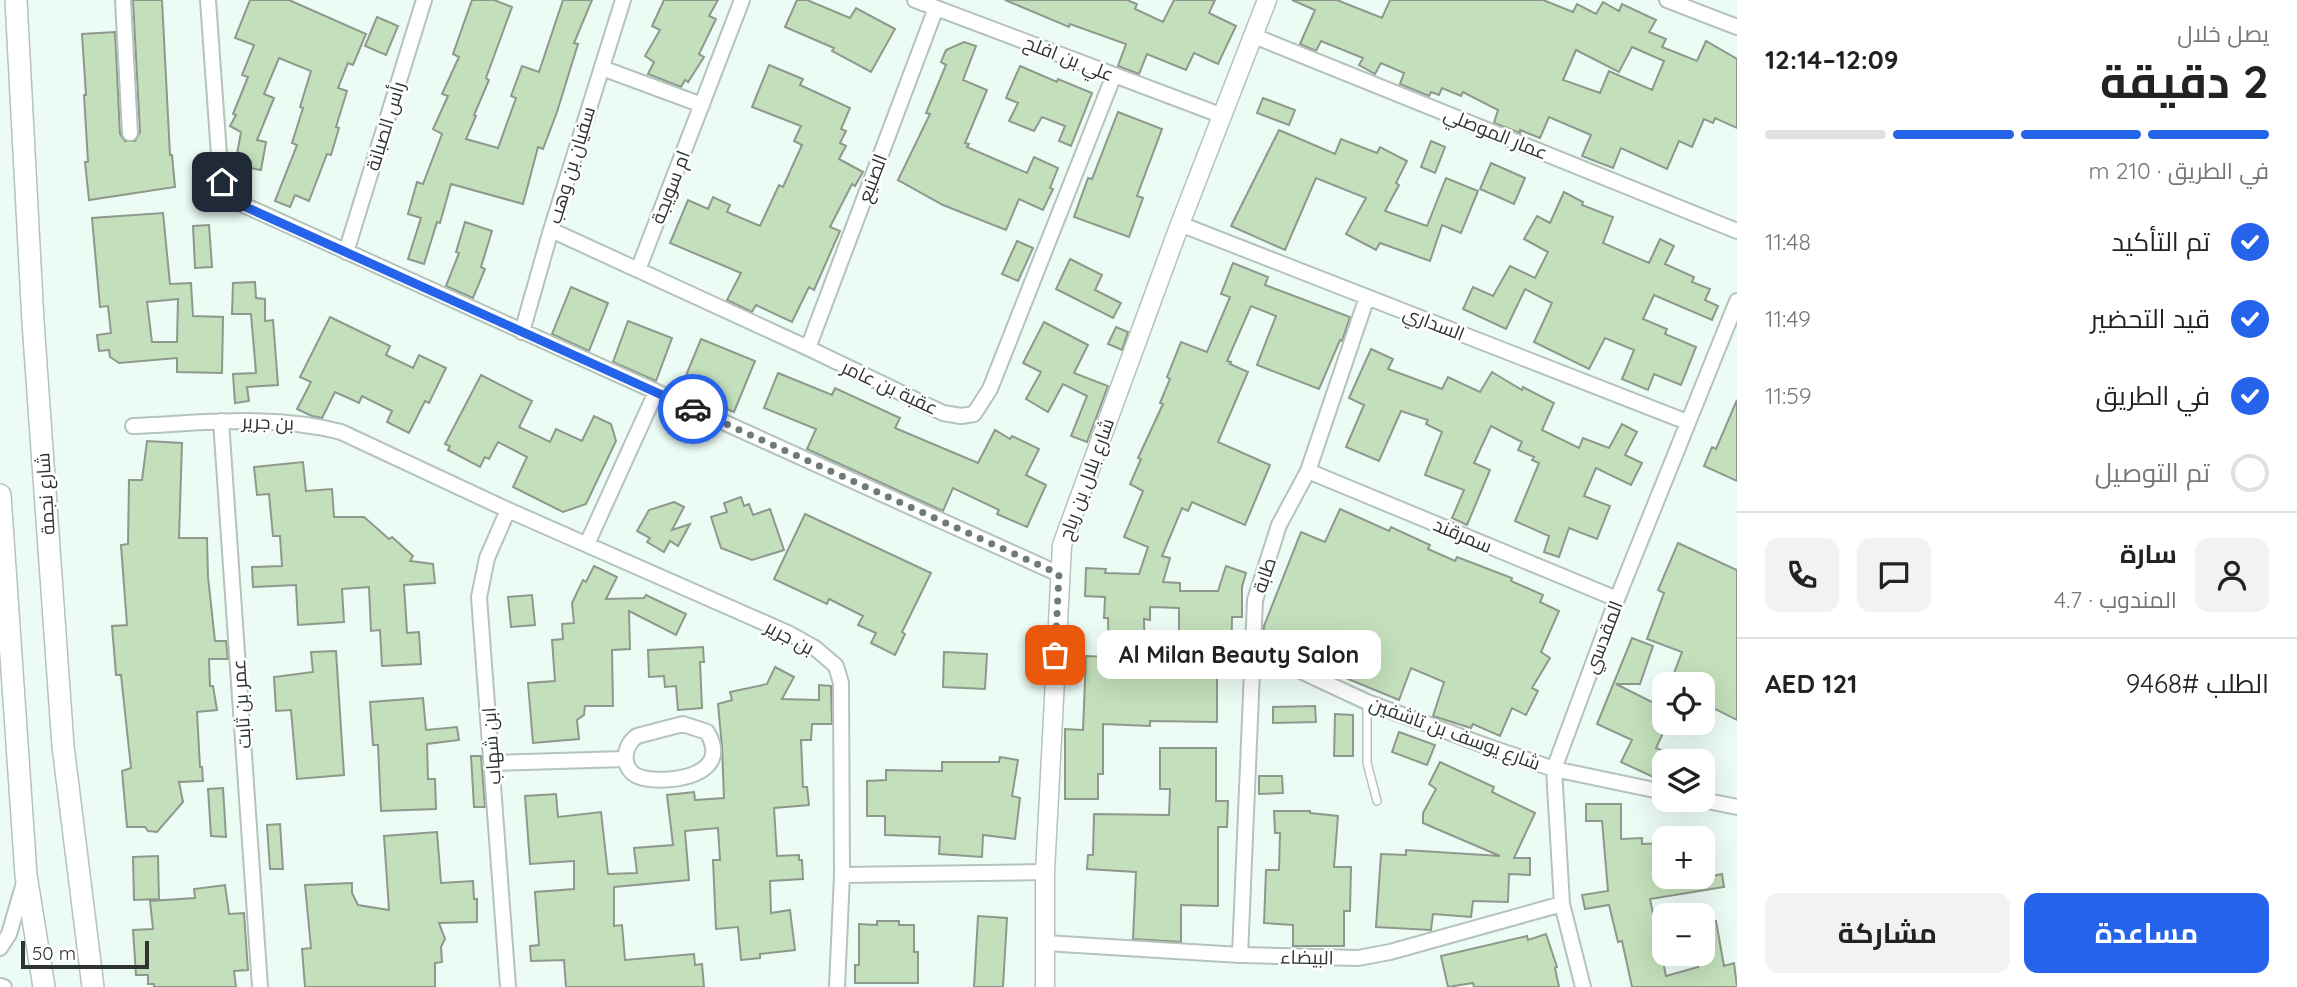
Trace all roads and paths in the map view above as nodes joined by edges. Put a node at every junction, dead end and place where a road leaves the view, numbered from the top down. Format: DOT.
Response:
graph roads {
  1 [pos="16,0"];
  2 [pos="123,0"];
  3 [pos="208,0"];
  4 [pos="424,0"];
  5 [pos="623,0"];
  6 [pos="742,0"];
  7 [pos="915,0"];
  8 [pos="1267,0"];
  9 [pos="1667,0"];
  10 [pos="936,8"];
  11 [pos="1737,27"];
  12 [pos="1254,36"];
  13 [pos="602,68"];
  14 [pos="1114,75"];
  15 [pos="702,105"];
  16 [pos="1223,116"];
  17 [pos="130,134"];
  18 [pos="1181,224"];
  19 [pos="551,230"];
  20 [pos="1737,231"];
  21 [pos="346,252"];
  22 [pos="638,270"];
  23 [pos="1367,298"];
  24 [pos="1737,301"];
  25 [pos="523,332"];
  26 [pos="808,348"];
  27 [pos="656,392"];
  28 [pos="221,422"];
  29 [pos="1687,422"];
  30 [pos="134,426"];
  31 [pos="1308,471"];
  32 [pos="0,495"];
  33 [pos="508,510"];
  34 [pos="587,544"];
  35 [pos="1059,574"];
  36 [pos="1617,599"];
  37 [pos="1253,649"];
  38 [pos="1367,702"];
  39 [pos="625,759"];
  40 [pos="493,763"];
  41 [pos="1554,769"];
  42 [pos="1652,789"];
  43 [pos="1377,801"];
  44 [pos="1715,803"];
  45 [pos="1737,807"];
  46 [pos="1045,872"];
  47 [pos="26,875"];
  48 [pos="842,875"];
  49 [pos="1562,904"];
  50 [pos="1045,943"];
  51 [pos="0,948"];
  52 [pos="1240,955"];
  53 [pos="44,987"];
  54 [pos="93,987"];
  55 [pos="260,987"];
  56 [pos="508,987"];
  57 [pos="837,987"];
  58 [pos="1045,987"];
  59 [pos="1583,987"];
  1 -- 54 [label="main road, شارع نجمة"];
  2 -- 17 [label="street"];
  3 -- 21 [label="street"];
  4 -- 21 [label="street, رأس الصبانة"];
  5 -- 13 [label="street, سفيان بن وهب"];
  6 -- 15 [label="street, ام سويجة"];
  7 -- 10 [label="street, علي بن افلح"];
  8 -- 12 [label="street, شارع بلال بن رباح"];
  9 -- 11 [label="street"];
  10 -- 14 [label="street, علي بن افلح"];
  10 -- 26 [label="street, الصنيع"];
  12 -- 16 [label="street, شارع بلال بن رباح"];
  12 -- 20 [label="street, عمار الموصلي"];
  13 -- 15 [label="street"];
  13 -- 19 [label="street, سفيان بن وهب"];
  14 -- 16 [label="street, علي بن افلح"];
  14 -- 26 [label="street, عقبة بن عامر"];
  15 -- 22 [label="street, ام سويجة"];
  16 -- 18 [label="street, شارع بلال بن رباح"];
  18 -- 23 [label="street, السداري"];
  18 -- 35 [label="street, شارع بلال بن رباح"];
  19 -- 22 [label="street, عقبة بن عامر"];
  19 -- 25 [label="street, سفيان بن وهب"];
  21 -- 25 [label="street"];
  22 -- 26 [label="street, عقبة بن عامر"];
  23 -- 29 [label="street, السداري"];
  23 -- 31 [label="street, طابة"];
  24 -- 29 [label="street, المقدسي"];
  25 -- 27 [label="street"];
  27 -- 34 [label="street"];
  27 -- 35 [label="street"];
  28 -- 30 [label="street, بن جرير"];
  28 -- 33 [label="street, بن جرير"];
  28 -- 55 [label="street, عمر بن ثابت"];
  29 -- 36 [label="street, المقدسي"];
  31 -- 36 [label="street, سمرقند"];
  31 -- 37 [label="street, طابة"];
  32 -- 47 [label="main road"];
  33 -- 34 [label="street, بن جرير"];
  33 -- 40 [label="street, ابن شهاب"];
  34 -- 48 [label="street, بن جرير"];
  35 -- 46 [label="street, شارع بلال بن رباح"];
  36 -- 41 [label="street, المقدسي"];
  37 -- 38 [label="street, شارع يوسف بن تاشفين"];
  37 -- 52 [label="street, طابة"];
  38 -- 41 [label="street, شارع يوسف بن تاشفين"];
  38 -- 43 [label="lane"];
  39 -- 39 [label="street"];
  39 -- 40 [label="street"];
  40 -- 56 [label="street, ابن شهاب"];
  41 -- 42 [label="street, شارع يوسف بن تاشفين"];
  41 -- 49 [label="street, المقدسي"];
  44 -- 45 [label="street"];
  46 -- 48 [label="street"];
  46 -- 50 [label="street, شارع بلال بن رباح"];
  47 -- 51 [label="street"];
  47 -- 53 [label="main road"];
  48 -- 57 [label="street, بن جرير"];
  49 -- 52 [label="street, البيضاء"];
  49 -- 59 [label="street, المقدسي"];
  50 -- 52 [label="street, البيضاء"];
  50 -- 58 [label="street, شارع بلال بن رباح"];
}
